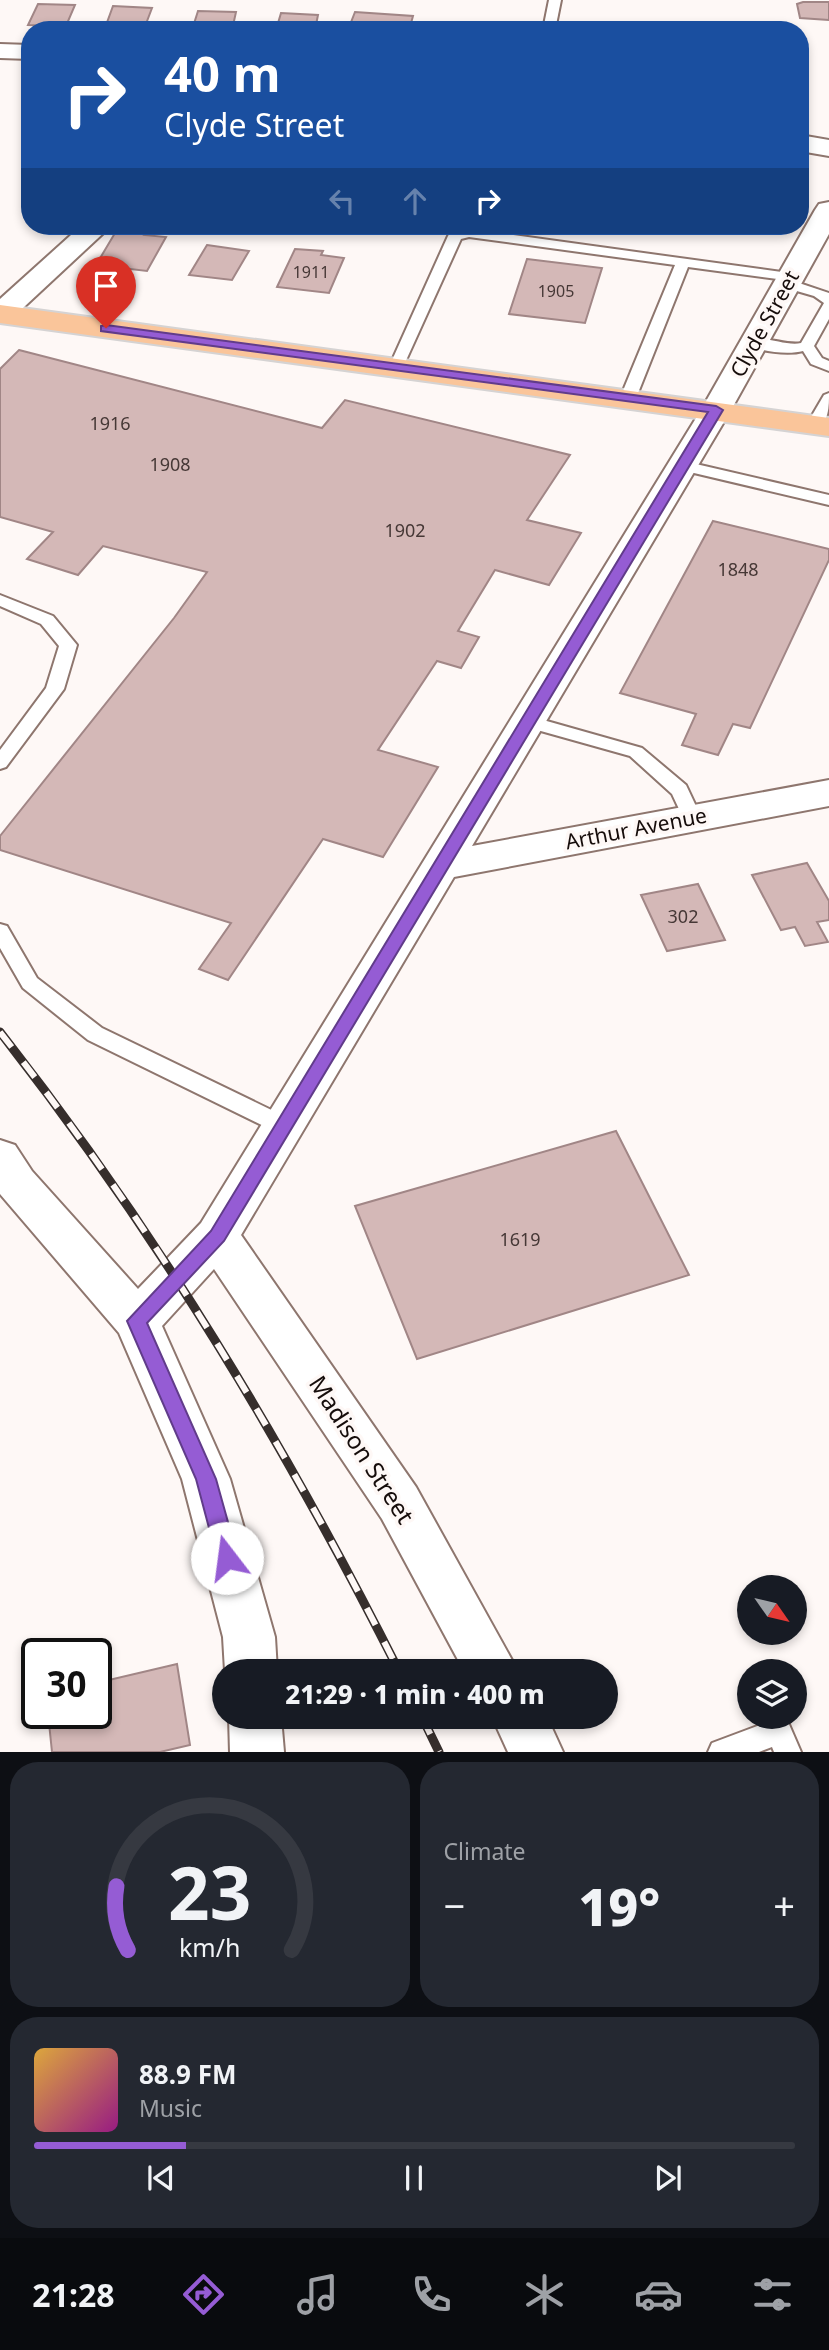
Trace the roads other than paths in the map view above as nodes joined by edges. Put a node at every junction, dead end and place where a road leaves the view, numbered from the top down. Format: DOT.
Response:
graph roads {
  1 [pos="555,0"];
  2 [pos="551,21"];
  3 [pos="0,51"];
  4 [pos="21,52"];
  5 [pos="809,145"];
  6 [pos="829,148"];
  7 [pos="829,211"];
  8 [pos="87,235"];
  9 [pos="459,235"];
  10 [pos="484,235"];
  11 [pos="683,262"];
  12 [pos="790,281"];
  13 [pos="829,300"];
  14 [pos="829,306"];
  15 [pos="0,314"];
  16 [pos="754,343"];
  17 [pos="807,346"];
  18 [pos="396,367"];
  19 [pos="829,367"];
  20 [pos="628,398"];
  21 [pos="716,410"];
  22 [pos="824,416"];
  23 [pos="683,466"];
  24 [pos="829,500"];
  25 [pos="0,600"];
  26 [pos="529,722"];
  27 [pos="0,764"];
  28 [pos="829,793"];
  29 [pos="693,819"];
  30 [pos="443,865"];
  31 [pos="0,931"];
  32 [pos="284,1126"];
  33 [pos="6,1178"];
  34 [pos="217,1236"];
  35 [pos="137,1321"];
  36 [pos="250,1659"];
  37 [pos="485,1659"];
  38 [pos="256,1729"];
  39 [pos="525,1729"];
  40 [pos="257,1752"];
  41 [pos="537,1752"];
  42 [pos="721,1752"];
  43 [pos="788,1752"];
  1 -- 2 [label="lane"];
  3 -- 4 [label="street"];
  5 -- 6 [label="street"];
  7 -- 12 [label="street, Clyde Street"];
  8 -- 15 [label="street"];
  9 -- 18 [label="lane"];
  10 -- 11 [label="lane"];
  11 -- 12 [label="lane"];
  11 -- 20 [label="lane"];
  12 -- 13 [label="lane"];
  12 -- 16 [label="street, Clyde Street"];
  14 -- 17 [label="lane"];
  15 -- 18 [label="main road"];
  16 -- 17 [label="lane"];
  16 -- 21 [label="street, Clyde Street"];
  17 -- 19 [label="lane"];
  18 -- 20 [label="main road"];
  20 -- 21 [label="main road"];
  21 -- 22 [label="main road"];
  21 -- 23 [label="street, Clyde Street"];
  23 -- 24 [label="lane"];
  23 -- 26 [label="street, Clyde Street"];
  25 -- 27 [label="lane"];
  26 -- 29 [label="lane"];
  26 -- 30 [label="street, Clyde Street"];
  28 -- 29 [label="street, Arthur Avenue"];
  29 -- 30 [label="street, Arthur Avenue"];
  30 -- 32 [label="street, Clyde Street"];
  31 -- 32 [label="lane"];
  32 -- 34 [label="street, Clyde Street"];
  33 -- 35 [label="street"];
  34 -- 35 [label="street, Clyde Street"];
  34 -- 37 [label="street, Madison Street"];
  35 -- 36 [label="street"];
  38 -- 40 [label="street"];
  39 -- 41 [label="street"];
  42 -- 43 [label="lane"];
}
